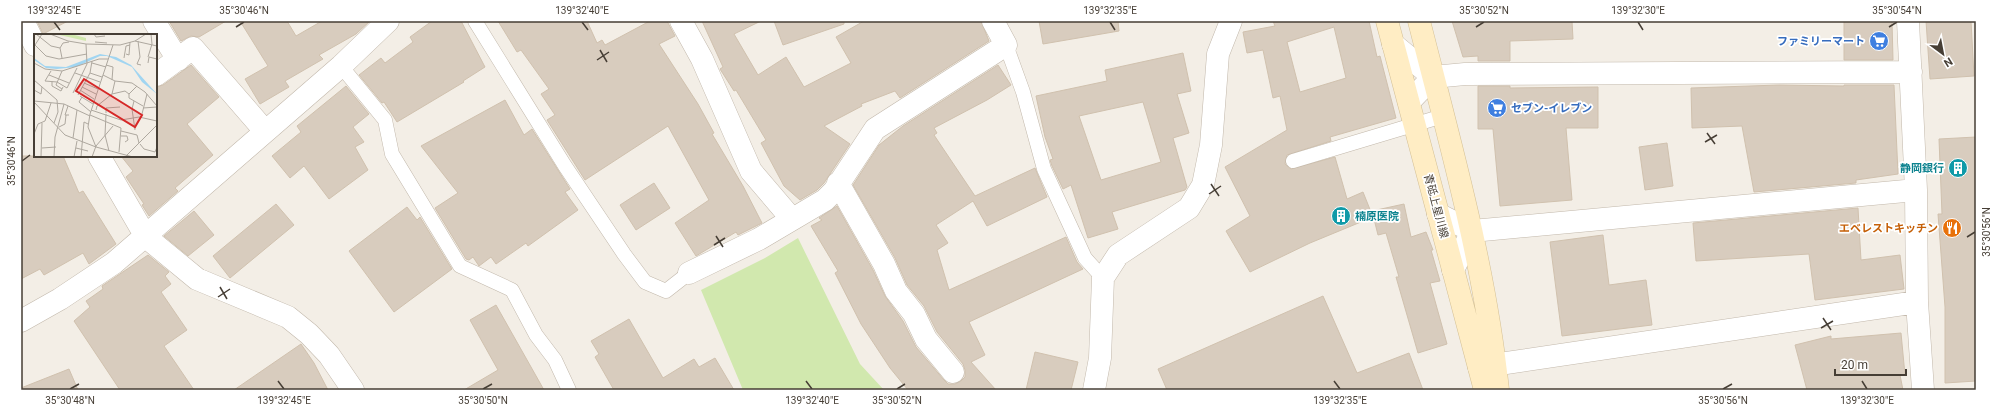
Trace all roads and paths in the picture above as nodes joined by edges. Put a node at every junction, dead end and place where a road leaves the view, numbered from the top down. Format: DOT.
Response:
graph roads {
  1 [pos="23,21"];
  2 [pos="154,21"];
  3 [pos="388,21"];
  4 [pos="475,21"];
  5 [pos="681,21"];
  6 [pos="993,21"];
  7 [pos="1231,21"];
  8 [pos="1387,21"];
  9 [pos="1419,21"];
  10 [pos="1908,21"];
  11 [pos="34,43"];
  12 [pos="1393,44"];
  13 [pos="1006,45"];
  14 [pos="178,60"];
  15 [pos="341,66"];
  16 [pos="1911,72"];
  17 [pos="157,74"];
  18 [pos="1433,77"];
  19 [pos="1409,102"];
  20 [pos="1444,116"];
  21 [pos="1415,125"];
  22 [pos="266,131"];
  23 [pos="101,157"];
  24 [pos="1293,162"];
  25 [pos="838,183"];
  26 [pos="1916,190"];
  27 [pos="1438,214"];
  28 [pos="792,218"];
  29 [pos="1472,231"];
  30 [pos="146,237"];
  31 [pos="1453,270"];
  32 [pos="689,273"];
  33 [pos="1103,278"];
  34 [pos="1917,302"];
  35 [pos="21,321"];
  36 [pos="1487,365"];
  37 [pos="953,372"];
  38 [pos="353,390"];
  39 [pos="570,390"];
  40 [pos="1094,390"];
  41 [pos="1485,390"];
  42 [pos="1498,390"];
  43 [pos="1923,390"];
  1 -- 11 [label="street"];
  2 -- 14 [label="street"];
  3 -- 15 [label="street"];
  4 -- 32 [label="lane"];
  5 -- 28 [label="street"];
  6 -- 13 [label="street"];
  7 -- 33 [label="street"];
  8 -- 12 [label="main road, 青砥上星川線"];
  9 -- 18 [label="main road, 青砥上星川線"];
  10 -- 16 [label="street"];
  12 -- 18 [label="street"];
  12 -- 19 [label="main road, 青砥上星川線"];
  13 -- 25 [label="street"];
  13 -- 33 [label="lane"];
  14 -- 17 [label="street"];
  14 -- 22 [label="street"];
  15 -- 22 [label="street"];
  15 -- 39 [label="lane"];
  16 -- 18 [label="street"];
  16 -- 26 [label="street"];
  18 -- 19 [label="street"];
  18 -- 20 [label="main road, 青砥上星川線"];
  19 -- 21 [label="main road, 青砥上星川線"];
  20 -- 21 [label="lane"];
  20 -- 29 [label="main road, 青砥上星川線"];
  21 -- 24 [label="lane"];
  21 -- 27 [label="main road, 青砥上星川線"];
  22 -- 30 [label="street"];
  23 -- 30 [label="street"];
  25 -- 28 [label="street"];
  25 -- 37 [label="street"];
  26 -- 29 [label="street"];
  26 -- 34 [label="street"];
  27 -- 29 [label="street"];
  27 -- 31 [label="main road, 青砥上星川線"];
  28 -- 32 [label="street"];
  29 -- 31 [label="street"];
  29 -- 36 [label="main road, 青砥上星川線"];
  30 -- 35 [label="street"];
  30 -- 38 [label="street"];
  31 -- 36 [label="main road, 青砥上星川線"];
  33 -- 40 [label="street"];
  34 -- 36 [label="street"];
  34 -- 43 [label="street"];
  36 -- 41 [label="main road, 青砥上星川線"];
  36 -- 42 [label="main road, 青砥上星川線"];
}
